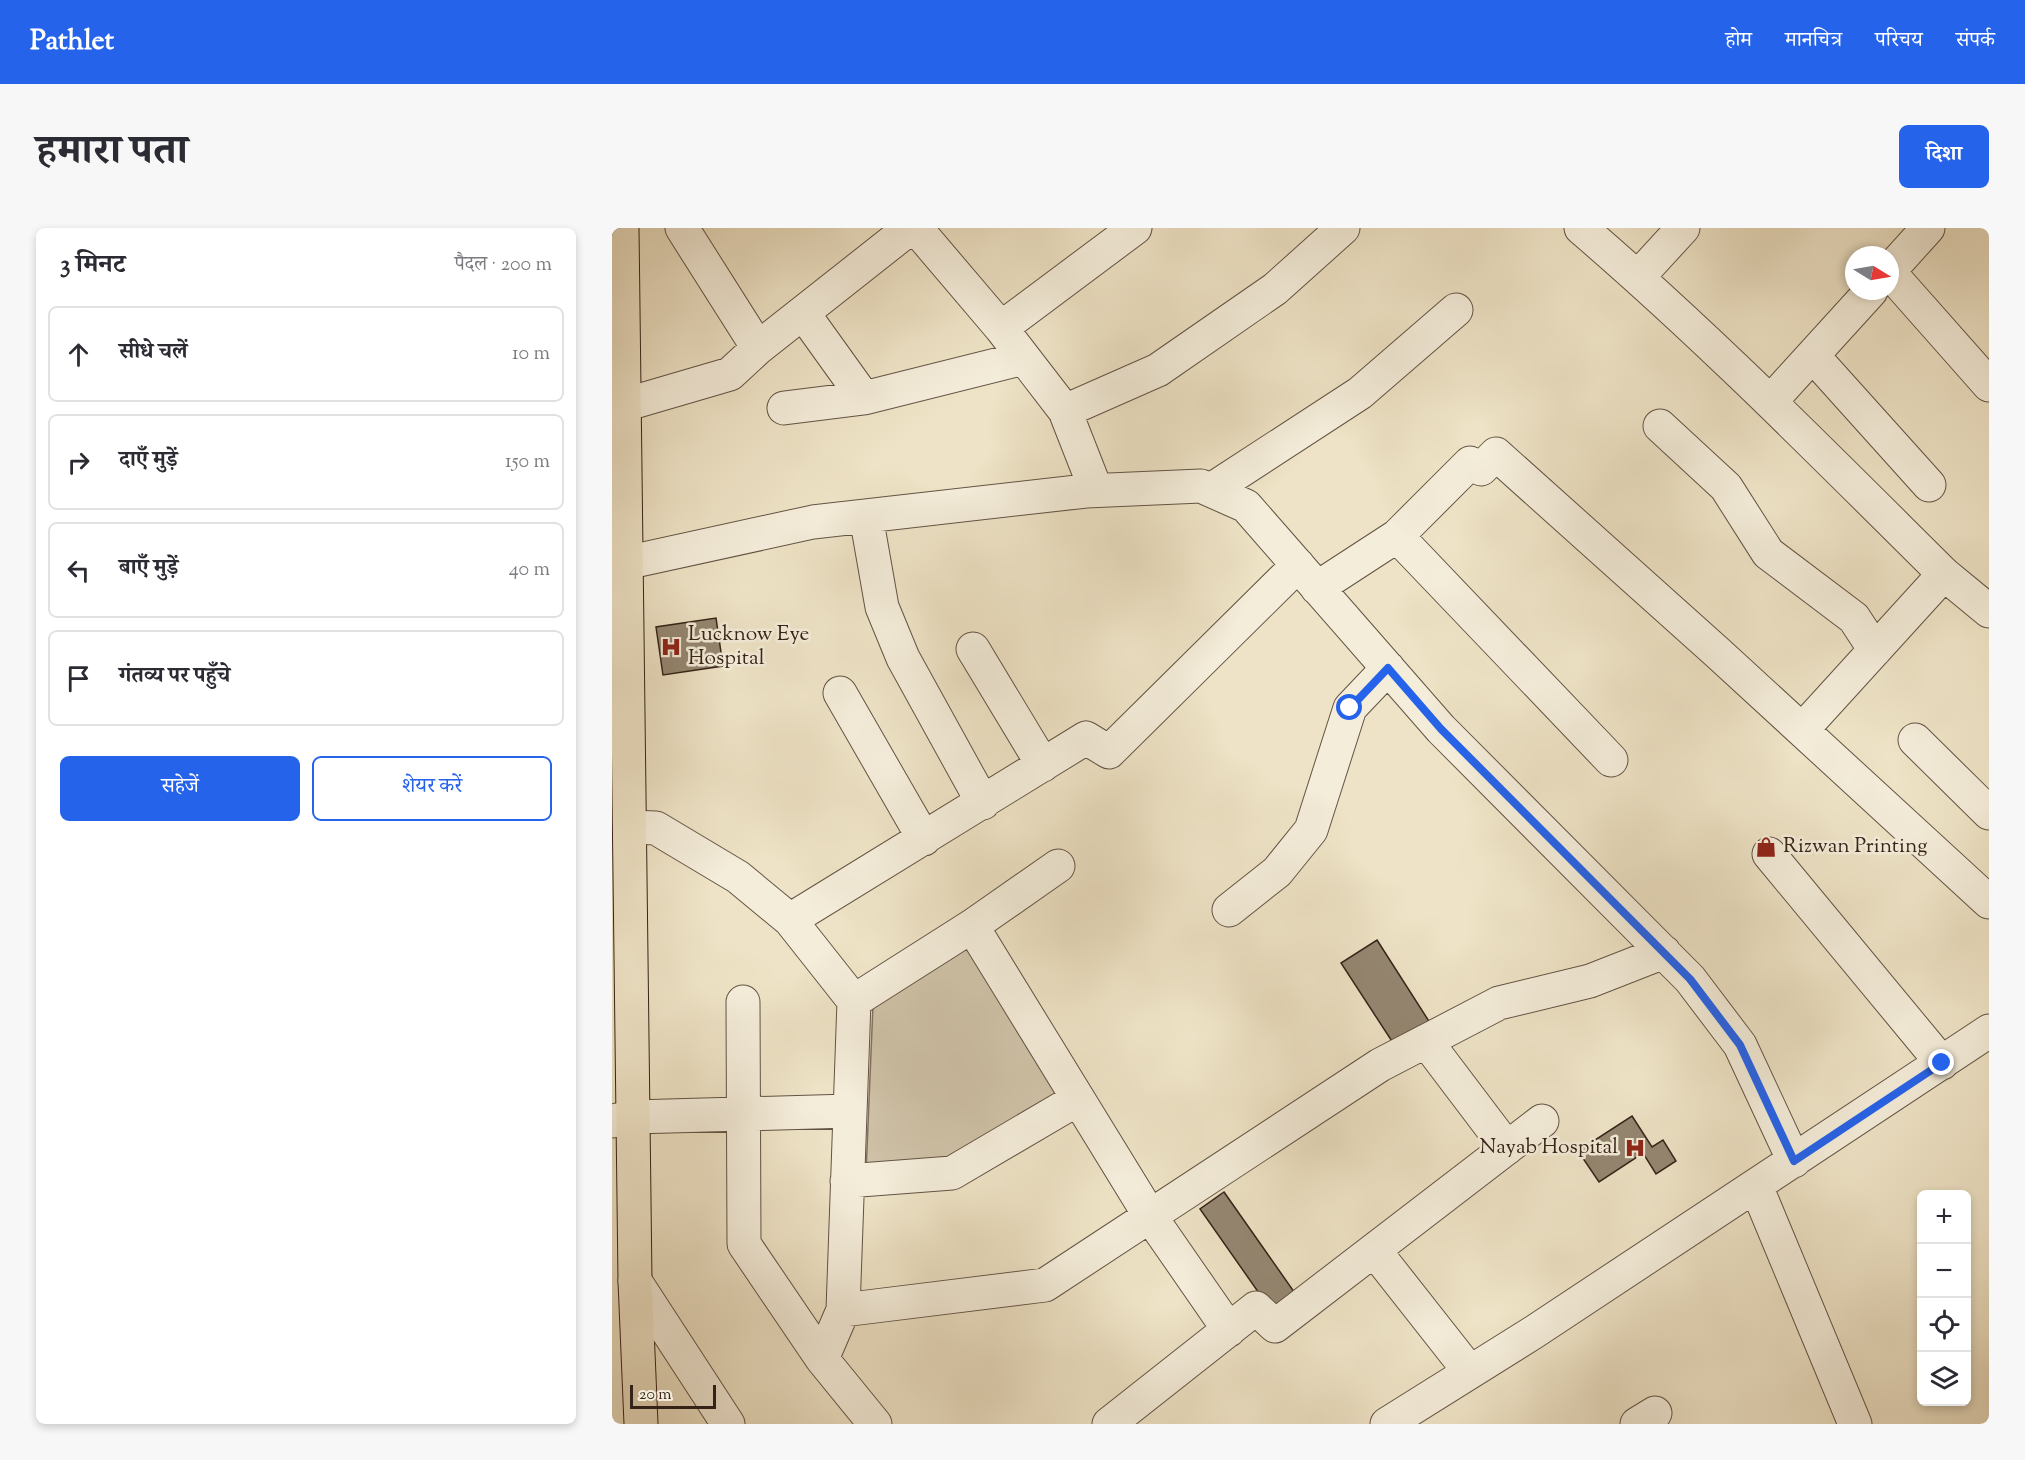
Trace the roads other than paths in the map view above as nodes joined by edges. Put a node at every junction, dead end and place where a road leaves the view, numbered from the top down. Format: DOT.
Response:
graph roads {
  1 [pos="622,228"];
  2 [pos="682,228"];
  3 [pos="910,228"];
  4 [pos="916,228"];
  5 [pos="1136,228"];
  6 [pos="1342,228"];
  7 [pos="1581,228"];
  8 [pos="1683,228"];
  9 [pos="1928,228"];
  10 [pos="1899,262"];
  11 [pos="1638,277"];
  12 [pos="1899,282"];
  13 [pos="1863,300"];
  14 [pos="1456,310"];
  15 [pos="803,313"];
  16 [pos="1001,328"];
  17 [pos="758,348"];
  18 [pos="1813,356"];
  19 [pos="1024,358"];
  20 [pos="1989,385"];
  21 [pos="864,398"];
  22 [pos="1771,401"];
  23 [pos="624,405"];
  24 [pos="784,408"];
  25 [pos="1065,411"];
  26 [pos="1660,426"];
  27 [pos="1929,485"];
  28 [pos="1096,490"];
  29 [pos="1211,490"];
  30 [pos="866,516"];
  31 [pos="1397,536"];
  32 [pos="620,564"];
  33 [pos="1944,574"];
  34 [pos="1308,576"];
  35 [pos="1989,611"];
  36 [pos="973,649"];
  37 [pos="1875,650"];
  38 [pos="1388,668"];
  39 [pos="840,693"];
  40 [pos="1802,730"];
  41 [pos="1915,740"];
  42 [pos="1611,760"];
  43 [pos="1043,765"];
  44 [pos="982,802"];
  45 [pos="1989,813"];
  46 [pos="630,827"];
  47 [pos="924,839"];
  48 [pos="1769,854"];
  49 [pos="1058,866"];
  50 [pos="1989,902"];
  51 [pos="1228,910"];
  52 [pos="790,920"];
  53 [pos="972,926"];
  54 [pos="1664,952"];
  55 [pos="743,1002"];
  56 [pos="854,1002"];
  57 [pos="1989,1031"];
  58 [pos="1426,1041"];
  59 [pos="1942,1063"];
  60 [pos="1078,1100"];
  61 [pos="850,1111"];
  62 [pos="743,1113"];
  63 [pos="622,1119"];
  64 [pos="1542,1121"];
  65 [pos="1507,1148"];
  66 [pos="1794,1161"];
  67 [pos="848,1181"];
  68 [pos="1756,1186"];
  69 [pos="1150,1216"];
  70 [pos="1374,1250"];
  71 [pos="635,1281"];
  72 [pos="843,1310"];
  73 [pos="1229,1330"];
  74 [pos="822,1359"];
  75 [pos="1470,1372"];
  76 [pos="641,1424"];
  77 [pos="728,1424"];
  78 [pos="875,1424"];
  79 [pos="1109,1424"];
  80 [pos="1387,1424"];
  81 [pos="1855,1424"];
  1 -- 23 [label="main road"];
  2 -- 17 [label="street"];
  3 -- 15 [label="street"];
  4 -- 16 [label="street"];
  5 -- 16 [label="street"];
  6 -- 25 [label="street"];
  7 -- 11 [label="street"];
  8 -- 11 [label="street"];
  9 -- 10 [label="street"];
  11 -- 22 [label="street"];
  12 -- 20 [label="street"];
  13 -- 18 [label="street"];
  14 -- 29 [label="street"];
  15 -- 17 [label="street"];
  15 -- 21 [label="street"];
  16 -- 19 [label="street"];
  17 -- 23 [label="street"];
  18 -- 22 [label="street"];
  18 -- 27 [label="street"];
  19 -- 21 [label="street"];
  19 -- 25 [label="street"];
  21 -- 24 [label="street"];
  22 -- 33 [label="street"];
  23 -- 32 [label="main road"];
  25 -- 28 [label="street"];
  26 -- 37 [label="street"];
  28 -- 29 [label="street"];
  28 -- 30 [label="street"];
  29 -- 34 [label="street"];
  30 -- 32 [label="street"];
  30 -- 44 [label="street"];
  31 -- 34 [label="street"];
  31 -- 40 [label="street"];
  31 -- 42 [label="street"];
  32 -- 46 [label="main road"];
  33 -- 35 [label="street"];
  33 -- 37 [label="street"];
  34 -- 38 [label="street"];
  34 -- 43 [label="street"];
  36 -- 43 [label="street"];
  37 -- 40 [label="street"];
  38 -- 51 [label="street"];
  38 -- 54 [label="street"];
  39 -- 47 [label="street"];
  40 -- 50 [label="street"];
  41 -- 45 [label="street"];
  43 -- 44 [label="street"];
  44 -- 47 [label="street"];
  46 -- 52 [label="street"];
  46 -- 63 [label="main road"];
  47 -- 52 [label="street"];
  48 -- 59 [label="street"];
  49 -- 53 [label="street"];
  52 -- 56 [label="street"];
  53 -- 56 [label="street"];
  53 -- 60 [label="street"];
  54 -- 58 [label="street"];
  54 -- 66 [label="street"];
  55 -- 62 [label="street"];
  56 -- 61 [label="street"];
  57 -- 59 [label="street"];
  58 -- 65 [label="street"];
  58 -- 69 [label="street"];
  59 -- 66 [label="street"];
  60 -- 67 [label="street"];
  60 -- 69 [label="street"];
  61 -- 62 [label="street"];
  61 -- 67 [label="street"];
  62 -- 63 [label="street"];
  62 -- 74 [label="street"];
  63 -- 71 [label="main road"];
  64 -- 65 [label="street"];
  65 -- 70 [label="street"];
  66 -- 68 [label="street"];
  67 -- 72 [label="street"];
  68 -- 75 [label="street"];
  68 -- 81 [label="street"];
  69 -- 72 [label="street"];
  69 -- 73 [label="street"];
  70 -- 73 [label="street"];
  70 -- 75 [label="street"];
  71 -- 76 [label="main road"];
  71 -- 77 [label="street"];
  72 -- 74 [label="street"];
  73 -- 79 [label="street"];
  74 -- 78 [label="street"];
  75 -- 80 [label="street"];
}
